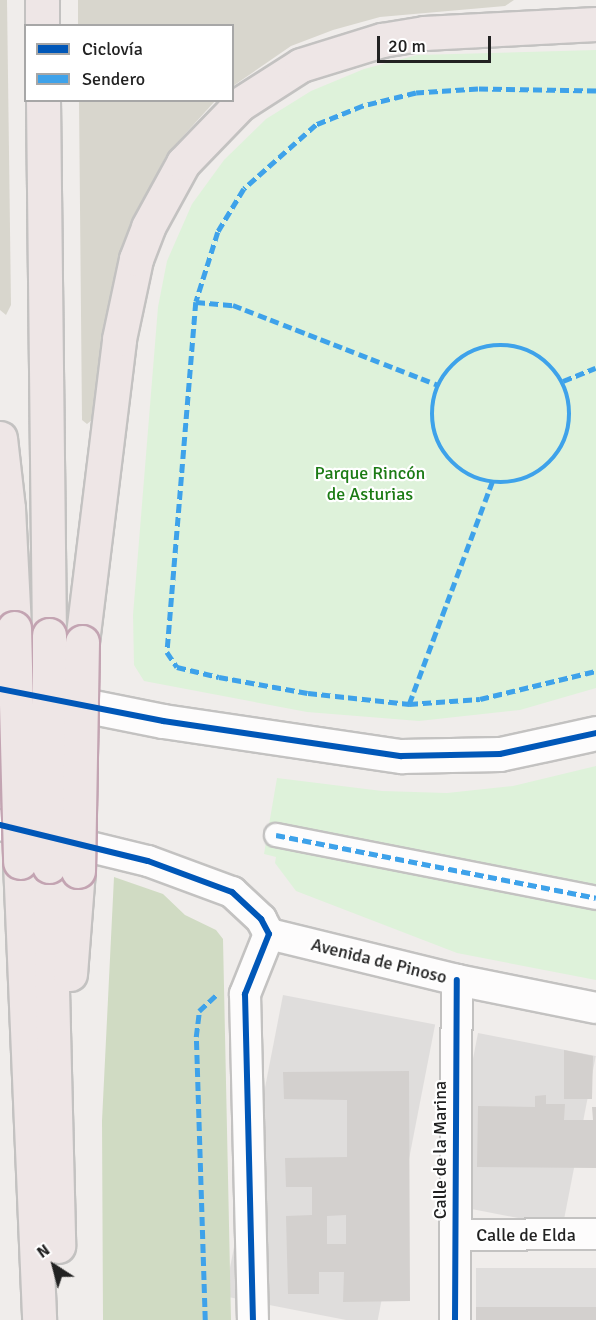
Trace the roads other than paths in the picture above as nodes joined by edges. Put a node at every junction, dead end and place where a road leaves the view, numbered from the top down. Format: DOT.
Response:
graph roads {
  1 [pos="42,0"];
  2 [pos="42,24"];
  3 [pos="596,24"];
  4 [pos="43,102"];
  5 [pos="0,438"];
  6 [pos="0,688"];
  7 [pos="596,733"];
  8 [pos="0,825"];
  9 [pos="276,835"];
  10 [pos="49,866"];
  11 [pos="596,898"];
  12 [pos="268,934"];
  13 [pos="456,980"];
  14 [pos="596,1008"];
  15 [pos="596,1234"];
  16 [pos="455,1235"];
  17 [pos="39,1320"];
  18 [pos="58,1320"];
  19 [pos="253,1320"];
  20 [pos="455,1320"];
  1 -- 2 [label="highway"];
  3 -- 10 [label="highway, bridge"];
  4 -- 10 [label="highway, bridge"];
  5 -- 10 [label="highway, bridge"];
  6 -- 7 [label="street"];
  8 -- 12 [label="street"];
  9 -- 11 [label="street"];
  10 -- 17 [label="highway"];
  10 -- 18 [label="highway"];
  12 -- 13 [label="street, Avenida de Pinoso"];
  12 -- 19 [label="street"];
  13 -- 14 [label="street, Avenida de Pinoso"];
  13 -- 16 [label="street, Calle de la Marina"];
  15 -- 16 [label="street, Calle de Elda"];
  16 -- 20 [label="street, Calle de la Marina"];
}
